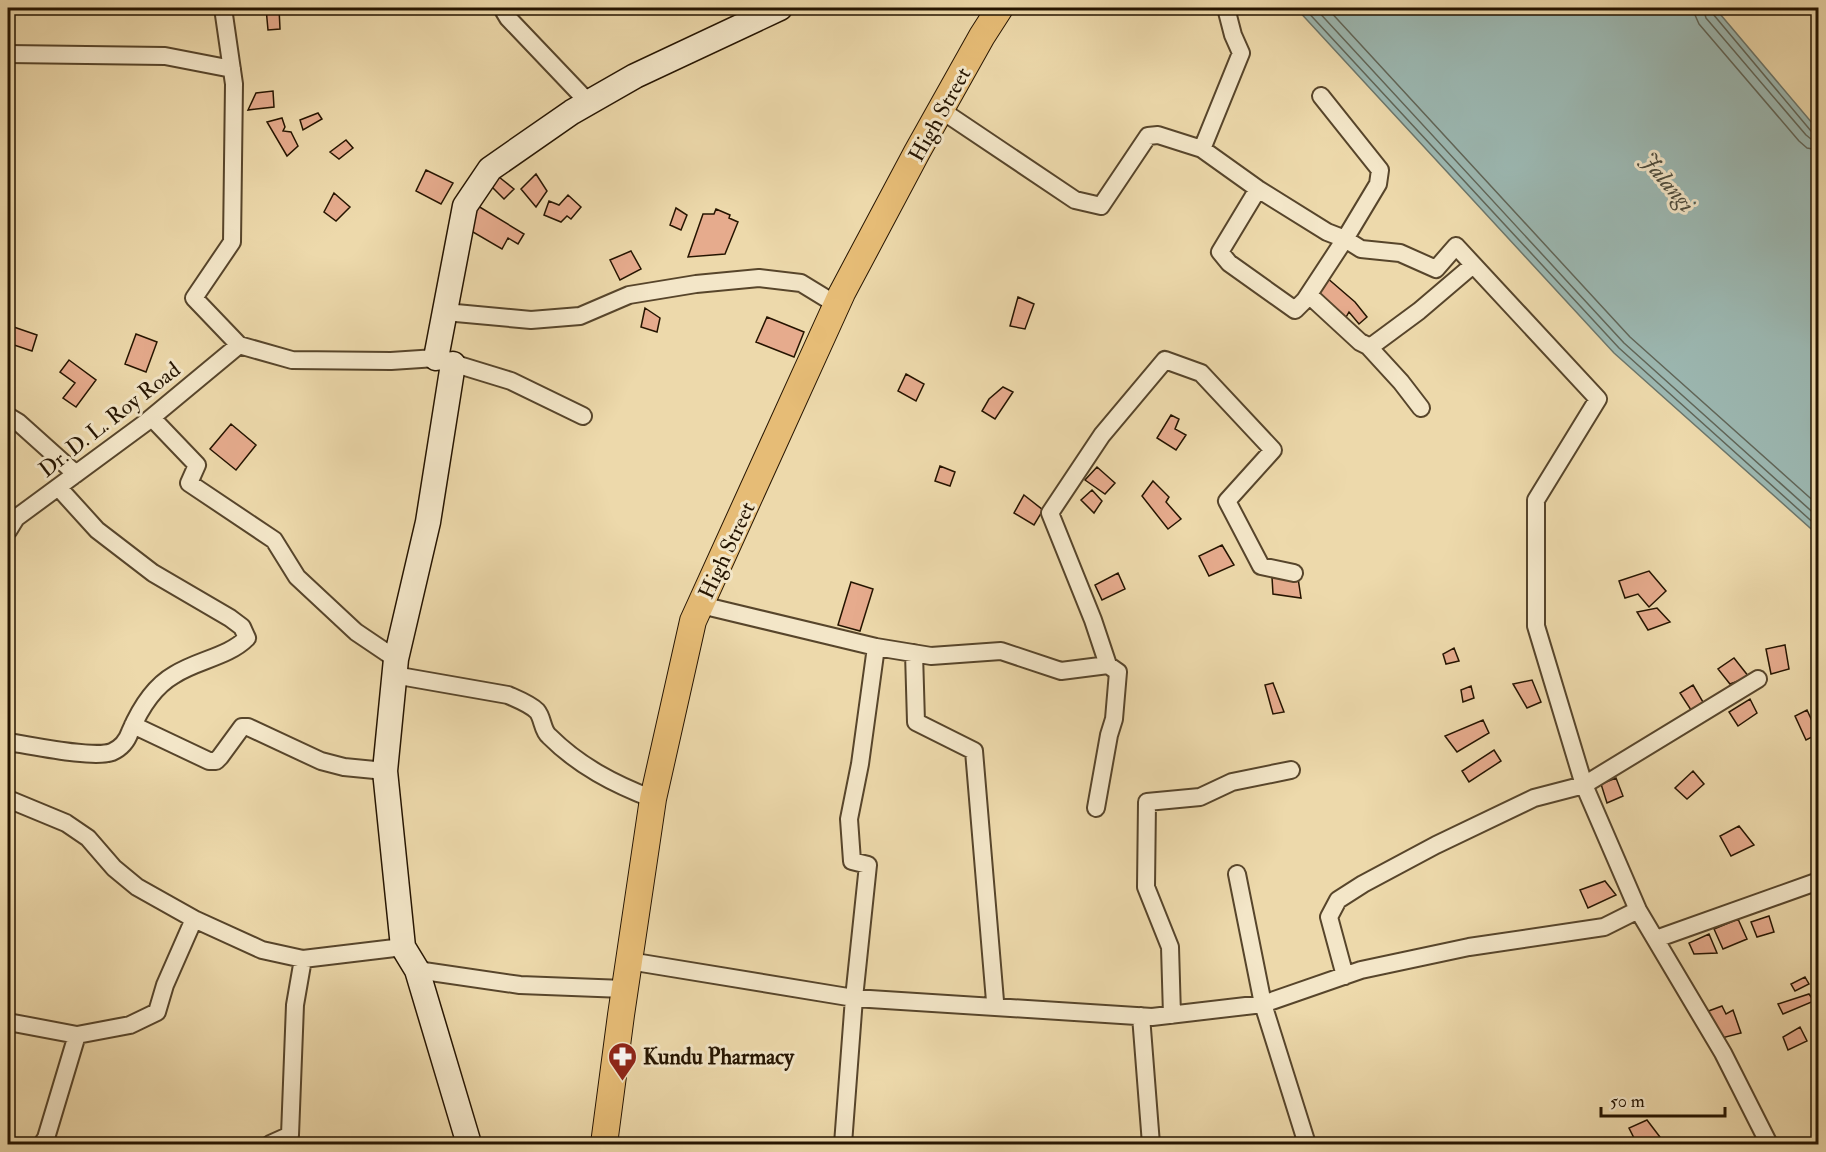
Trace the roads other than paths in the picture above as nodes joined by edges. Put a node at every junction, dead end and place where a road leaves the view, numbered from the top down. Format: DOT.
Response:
graph roads {
  1 [pos="223,8"];
  2 [pos="502,8"];
  3 [pos="780,8"];
  4 [pos="1000,8"];
  5 [pos="1226,8"];
  6 [pos="8,54"];
  7 [pos="232,69"];
  8 [pos="1321,96"];
  9 [pos="589,103"];
  10 [pos="941,110"];
  11 [pos="1202,149"];
  12 [pos="1258,189"];
  13 [pos="1345,239"];
  14 [pos="1473,265"];
  15 [pos="1309,295"];
  16 [pos="837,305"];
  17 [pos="445,312"];
  18 [pos="239,345"];
  19 [pos="1368,346"];
  20 [pos="445,361"];
  21 [pos="1421,408"];
  22 [pos="8,416"];
  23 [pos="583,416"];
  24 [pos="152,417"];
  25 [pos="76,474"];
  26 [pos="58,487"];
  27 [pos="8,531"];
  28 [pos="1294,573"];
  29 [pos="700,605"];
  30 [pos="876,647"];
  31 [pos="914,653"];
  32 [pos="1108,665"];
  33 [pos="395,667"];
  34 [pos="1758,679"];
  35 [pos="133,725"];
  36 [pos="8,742"];
  37 [pos="1291,770"];
  38 [pos="385,771"];
  39 [pos="1584,785"];
  40 [pos="8,798"];
  41 [pos="653,799"];
  42 [pos="1096,808"];
  43 [pos="1237,874"];
  44 [pos="1818,880"];
  45 [pos="1638,910"];
  46 [pos="194,919"];
  47 [pos="1656,939"];
  48 [pos="403,947"];
  49 [pos="303,959"];
  50 [pos="629,961"];
  51 [pos="417,970"];
  52 [pos="1346,975"];
  53 [pos="624,989"];
  54 [pos="854,998"];
  55 [pos="995,1001"];
  56 [pos="1263,1004"];
  57 [pos="1172,1015"];
  58 [pos="1141,1016"];
  59 [pos="8,1022"];
  60 [pos="76,1035"];
  61 [pos="42,1144"];
  62 [pos="270,1144"];
  63 [pos="469,1144"];
  64 [pos="604,1144"];
  65 [pos="843,1144"];
  66 [pos="1151,1144"];
  67 [pos="1307,1144"];
  68 [pos="1769,1144"];
  1 -- 7 [label="street"];
  2 -- 9 [label="street"];
  3 -- 9 [label="street"];
  4 -- 10 [label="main road, High Street"];
  5 -- 11 [label="street"];
  6 -- 7 [label="street"];
  7 -- 18 [label="street"];
  8 -- 13 [label="street"];
  9 -- 17 [label="street"];
  10 -- 11 [label="street"];
  10 -- 16 [label="main road, High Street"];
  11 -- 12 [label="street"];
  12 -- 13 [label="street"];
  12 -- 15 [label="street"];
  13 -- 14 [label="street"];
  13 -- 15 [label="street"];
  14 -- 19 [label="street"];
  14 -- 39 [label="street"];
  15 -- 19 [label="street"];
  16 -- 17 [label="street"];
  16 -- 29 [label="main road, High Street"];
  17 -- 20 [label="street"];
  18 -- 20 [label="street"];
  18 -- 24 [label="street, Dr. D. L. Roy Road"];
  19 -- 21 [label="street"];
  20 -- 23 [label="street"];
  20 -- 33 [label="street"];
  22 -- 25 [label="street"];
  24 -- 25 [label="street, Dr. D. L. Roy Road"];
  24 -- 33 [label="street"];
  25 -- 26 [label="street, Dr. D. L. Roy Road"];
  26 -- 27 [label="street, Dr. D. L. Roy Road"];
  26 -- 35 [label="street"];
  28 -- 32 [label="street"];
  29 -- 30 [label="street"];
  29 -- 41 [label="main road, High Street"];
  30 -- 31 [label="street"];
  30 -- 54 [label="street"];
  31 -- 32 [label="street"];
  31 -- 55 [label="street"];
  32 -- 42 [label="street"];
  33 -- 38 [label="street"];
  33 -- 41 [label="street"];
  34 -- 39 [label="street"];
  35 -- 36 [label="street"];
  35 -- 38 [label="street"];
  37 -- 57 [label="street"];
  38 -- 48 [label="street"];
  39 -- 45 [label="street"];
  39 -- 52 [label="street"];
  40 -- 46 [label="street"];
  41 -- 50 [label="main road, High Street"];
  43 -- 56 [label="street"];
  44 -- 47 [label="street"];
  45 -- 47 [label="street"];
  45 -- 52 [label="street"];
  46 -- 49 [label="street"];
  46 -- 60 [label="street"];
  47 -- 68 [label="street"];
  48 -- 49 [label="street"];
  48 -- 51 [label="street"];
  49 -- 62 [label="street"];
  50 -- 53 [label="main road, High Street"];
  50 -- 54 [label="street"];
  51 -- 53 [label="street"];
  51 -- 63 [label="street"];
  52 -- 56 [label="street"];
  53 -- 64 [label="main road, High Street"];
  54 -- 58 [label="street"];
  54 -- 65 [label="street"];
  56 -- 57 [label="street"];
  56 -- 67 [label="street"];
  57 -- 58 [label="street"];
  58 -- 66 [label="street"];
  59 -- 60 [label="street"];
  60 -- 61 [label="street"];
}
